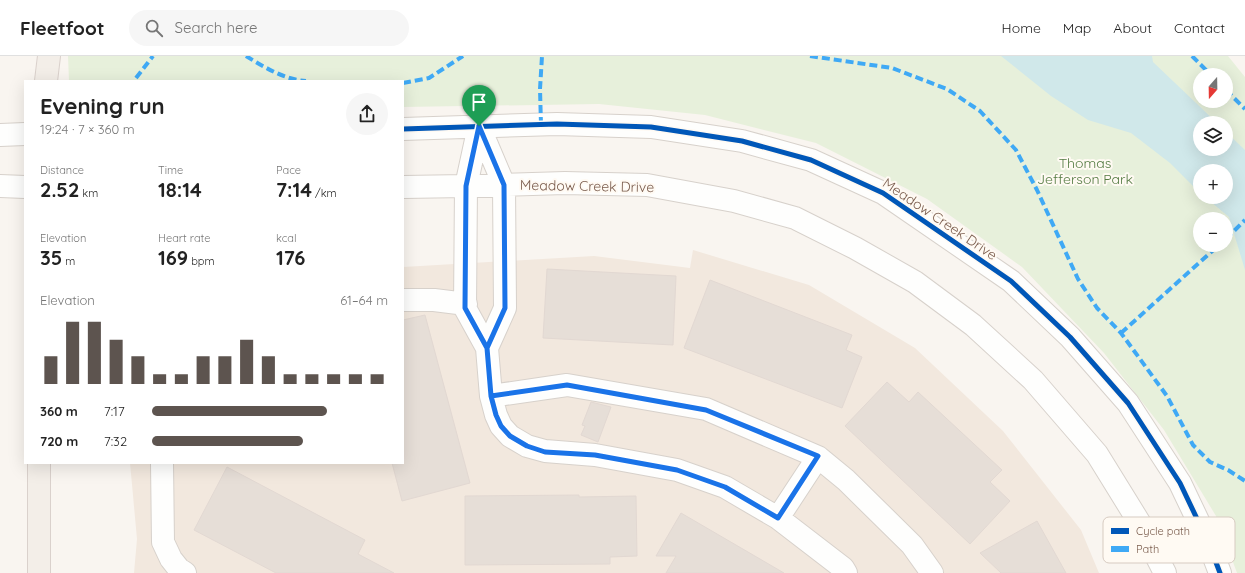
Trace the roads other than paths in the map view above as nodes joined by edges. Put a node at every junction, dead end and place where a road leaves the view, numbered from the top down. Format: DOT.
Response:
graph roads {
  1 [pos="49,56"];
  2 [pos="46,80"];
  3 [pos="479,126"];
  4 [pos="404,129"];
  5 [pos="24,134"];
  6 [pos="0,135"];
  7 [pos="504,185"];
  8 [pos="0,186"];
  9 [pos="466,186"];
  10 [pos="24,187"];
  11 [pos="404,187"];
  12 [pos="404,300"];
  13 [pos="466,304"];
  14 [pos="487,348"];
  15 [pos="491,396"];
  16 [pos="818,456"];
  17 [pos="39,464"];
  18 [pos="162,464"];
  19 [pos="1136,517"];
  20 [pos="1196,517"];
  21 [pos="778,518"];
  22 [pos="1160,563"];
  23 [pos="1216,563"];
  24 [pos="38,573"];
  25 [pos="185,573"];
  26 [pos="846,573"];
  27 [pos="932,573"];
  28 [pos="1165,573"];
  29 [pos="1220,573"];
  1 -- 2 [label="main road"];
  3 -- 4 [label="street, Meadow Creek Drive"];
  3 -- 7 [label="street"];
  3 -- 9 [label="street"];
  3 -- 20 [label="street, Meadow Creek Drive"];
  5 -- 6 [label="street"];
  7 -- 9 [label="street, Meadow Creek Drive"];
  7 -- 14 [label="street"];
  7 -- 19 [label="street, Meadow Creek Drive"];
  8 -- 10 [label="street"];
  9 -- 11 [label="street, Meadow Creek Drive"];
  9 -- 13 [label="street"];
  12 -- 13 [label="street"];
  13 -- 14 [label="street"];
  14 -- 15 [label="street"];
  15 -- 16 [label="street"];
  15 -- 21 [label="street"];
  16 -- 21 [label="street"];
  16 -- 27 [label="street"];
  17 -- 24 [label="main road"];
  18 -- 25 [label="street"];
  21 -- 26 [label="street"];
  22 -- 28 [label="street, Meadow Creek Drive"];
  23 -- 29 [label="street, Meadow Creek Drive"];
}
